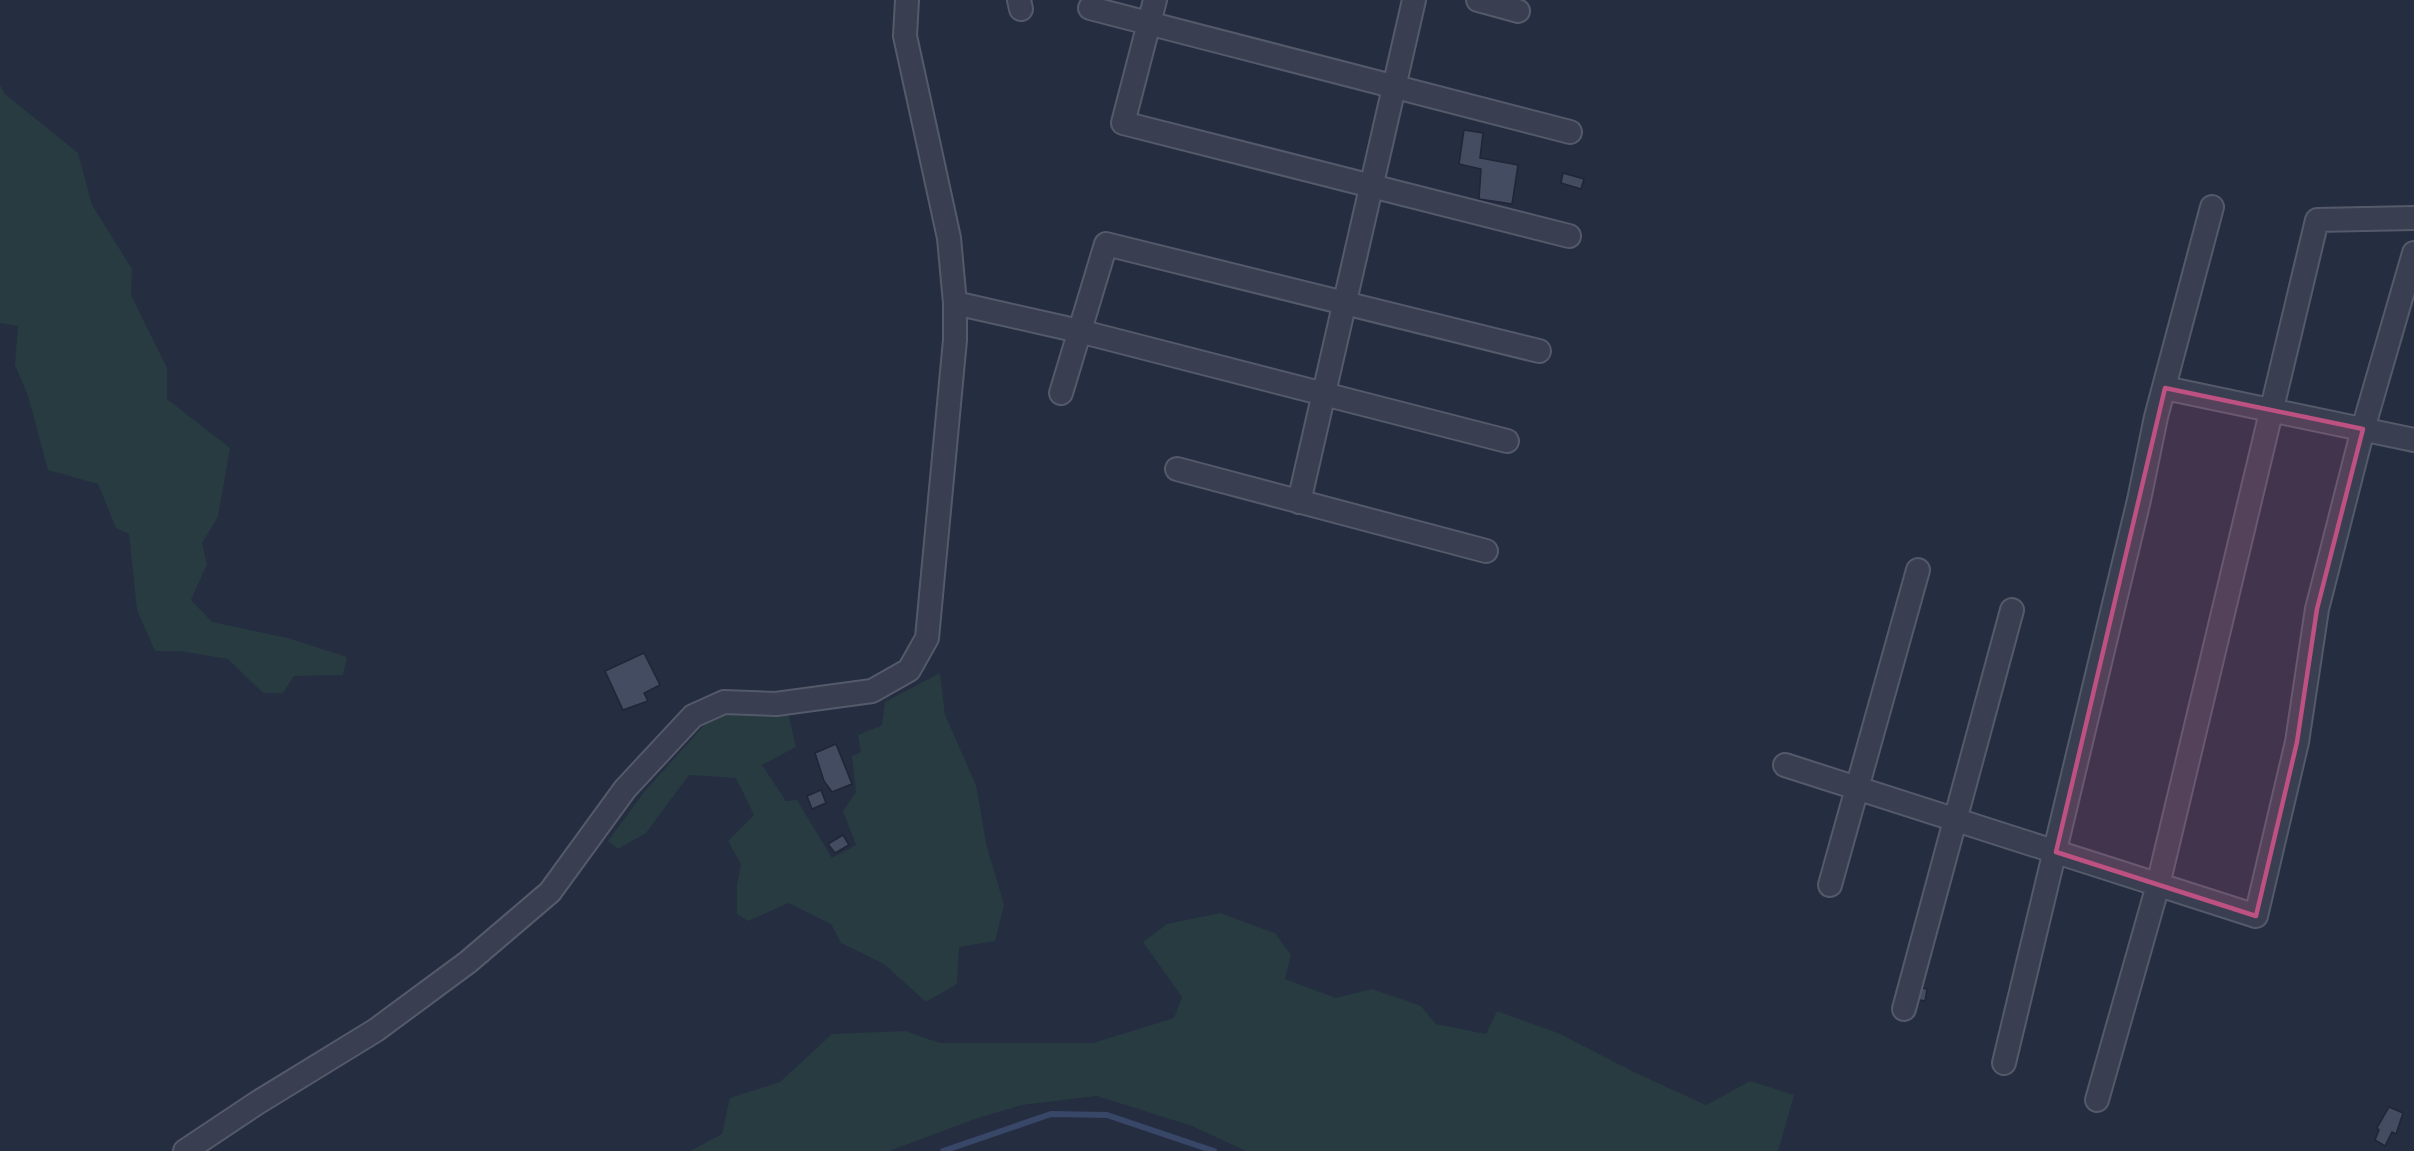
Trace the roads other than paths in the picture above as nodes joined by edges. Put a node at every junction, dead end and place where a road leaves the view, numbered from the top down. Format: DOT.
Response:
graph roads {
  1 [pos="907,0"];
  2 [pos="1155,0"];
  3 [pos="1414,0"];
  4 [pos="1478,0"];
  5 [pos="1090,8"];
  6 [pos="1518,11"];
  7 [pos="1149,23"];
  8 [pos="1394,87"];
  9 [pos="1570,132"];
  10 [pos="1371,187"];
  11 [pos="2212,207"];
  12 [pos="2414,218"];
  13 [pos="1569,236"];
  14 [pos="2414,253"];
  15 [pos="956,303"];
  16 [pos="1345,303"];
  17 [pos="1079,331"];
  18 [pos="1539,351"];
  19 [pos="2164,388"];
  20 [pos="1061,393"];
  21 [pos="1324,393"];
  22 [pos="2270,410"];
  23 [pos="2363,429"];
  24 [pos="2414,440"];
  25 [pos="1507,441"];
  26 [pos="1177,469"];
  27 [pos="1299,502"];
  28 [pos="1486,551"];
  29 [pos="1918,570"];
  30 [pos="2012,610"];
  31 [pos="1785,765"];
  32 [pos="1857,788"];
  33 [pos="1955,820"];
  34 [pos="2056,852"];
  35 [pos="1830,885"];
  36 [pos="2158,885"];
  37 [pos="1904,1008"];
  38 [pos="2004,1063"];
  39 [pos="2097,1100"];
  40 [pos="185,1151"];
  1 -- 15 [label="street"];
  2 -- 7 [label="street"];
  3 -- 8 [label="street"];
  4 -- 6 [label="street"];
  5 -- 7 [label="street"];
  7 -- 8 [label="street"];
  7 -- 10 [label="street"];
  8 -- 9 [label="street"];
  8 -- 10 [label="street"];
  10 -- 13 [label="street"];
  10 -- 16 [label="street"];
  11 -- 19 [label="street"];
  12 -- 22 [label="street"];
  14 -- 23 [label="street"];
  15 -- 17 [label="street"];
  15 -- 40 [label="street"];
  16 -- 17 [label="street"];
  16 -- 18 [label="street"];
  16 -- 21 [label="street"];
  17 -- 20 [label="street"];
  17 -- 21 [label="street"];
  19 -- 22 [label="street"];
  19 -- 34 [label="street"];
  21 -- 25 [label="street"];
  21 -- 27 [label="street"];
  22 -- 23 [label="street"];
  22 -- 36 [label="street"];
  23 -- 24 [label="street"];
  23 -- 36 [label="street"];
  26 -- 27 [label="street"];
  27 -- 28 [label="street"];
  29 -- 32 [label="street"];
  30 -- 33 [label="street"];
  31 -- 32 [label="street"];
  32 -- 33 [label="street"];
  32 -- 35 [label="street"];
  33 -- 34 [label="street"];
  33 -- 37 [label="street"];
  34 -- 36 [label="street"];
  34 -- 38 [label="street"];
  36 -- 39 [label="street"];
}
